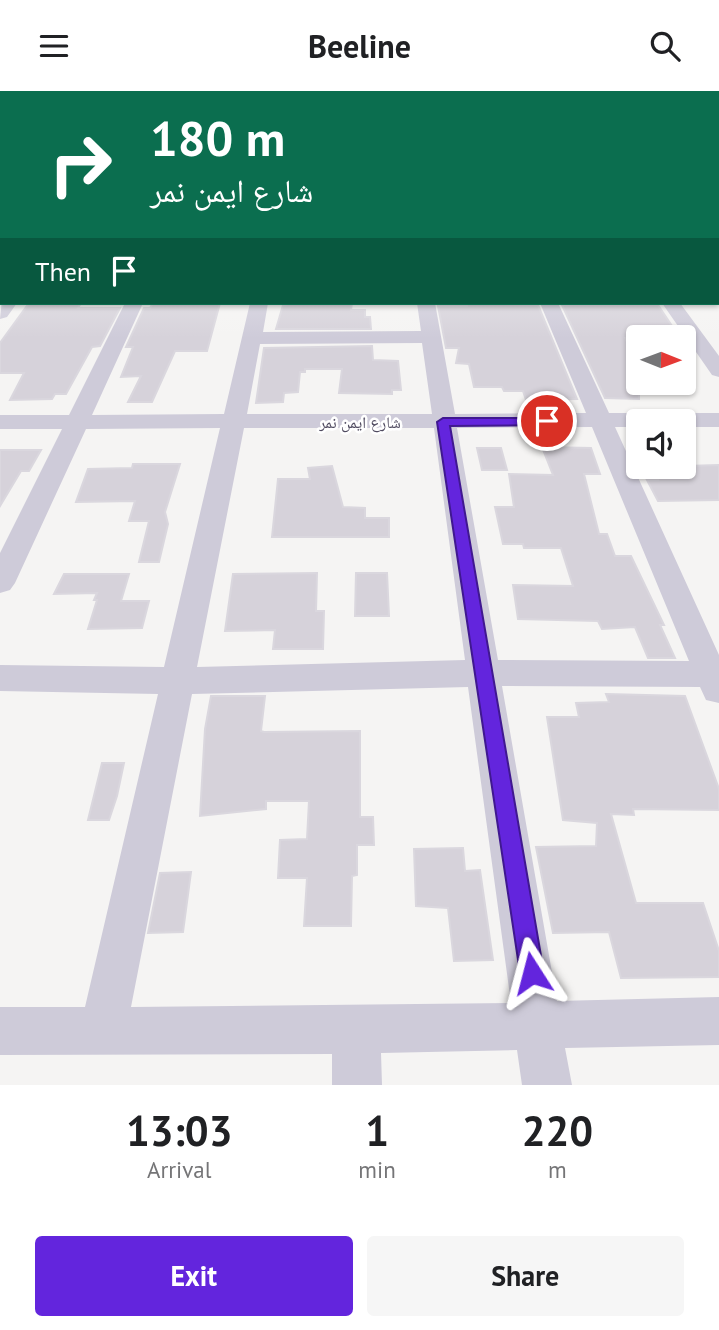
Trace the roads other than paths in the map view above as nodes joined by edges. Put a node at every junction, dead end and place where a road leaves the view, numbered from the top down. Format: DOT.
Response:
graph roads {
  1 [pos="133,305"];
  2 [pos="259,305"];
  3 [pos="426,305"];
  4 [pos="550,305"];
  5 [pos="672,305"];
  6 [pos="431,337"];
  7 [pos="252,338"];
  8 [pos="719,371"];
  9 [pos="719,420"];
  10 [pos="598,421"];
  11 [pos="0,422"];
  12 [pos="443,422"];
  13 [pos="75,423"];
  14 [pos="235,423"];
  15 [pos="0,583"];
  16 [pos="485,673"];
  17 [pos="0,678"];
  18 [pos="716,680"];
  19 [pos="178,681"];
  20 [pos="719,1021"];
  21 [pos="540,1027"];
  22 [pos="356,1030"];
  23 [pos="0,1031"];
  24 [pos="103,1031"];
  25 [pos="357,1085"];
  26 [pos="548,1085"];
  1 -- 13 [label="street"];
  2 -- 7 [label="street"];
  3 -- 6 [label="street"];
  4 -- 10 [label="street"];
  5 -- 8 [label="street"];
  6 -- 7 [label="street"];
  6 -- 12 [label="street"];
  7 -- 14 [label="street"];
  9 -- 10 [label="street, شارع ايمن نمر"];
  10 -- 12 [label="street, شارع ايمن نمر"];
  10 -- 18 [label="street"];
  11 -- 13 [label="street, شارع ايمن نمر"];
  12 -- 14 [label="street, شارع ايمن نمر"];
  12 -- 16 [label="street"];
  13 -- 14 [label="street, شارع ايمن نمر"];
  13 -- 15 [label="street"];
  14 -- 19 [label="street"];
  16 -- 18 [label="street"];
  16 -- 19 [label="street"];
  16 -- 21 [label="street"];
  17 -- 19 [label="street"];
  19 -- 24 [label="street"];
  20 -- 21 [label="street"];
  21 -- 22 [label="street"];
  21 -- 26 [label="street"];
  22 -- 24 [label="street"];
  22 -- 25 [label="street"];
  23 -- 24 [label="street"];
}
